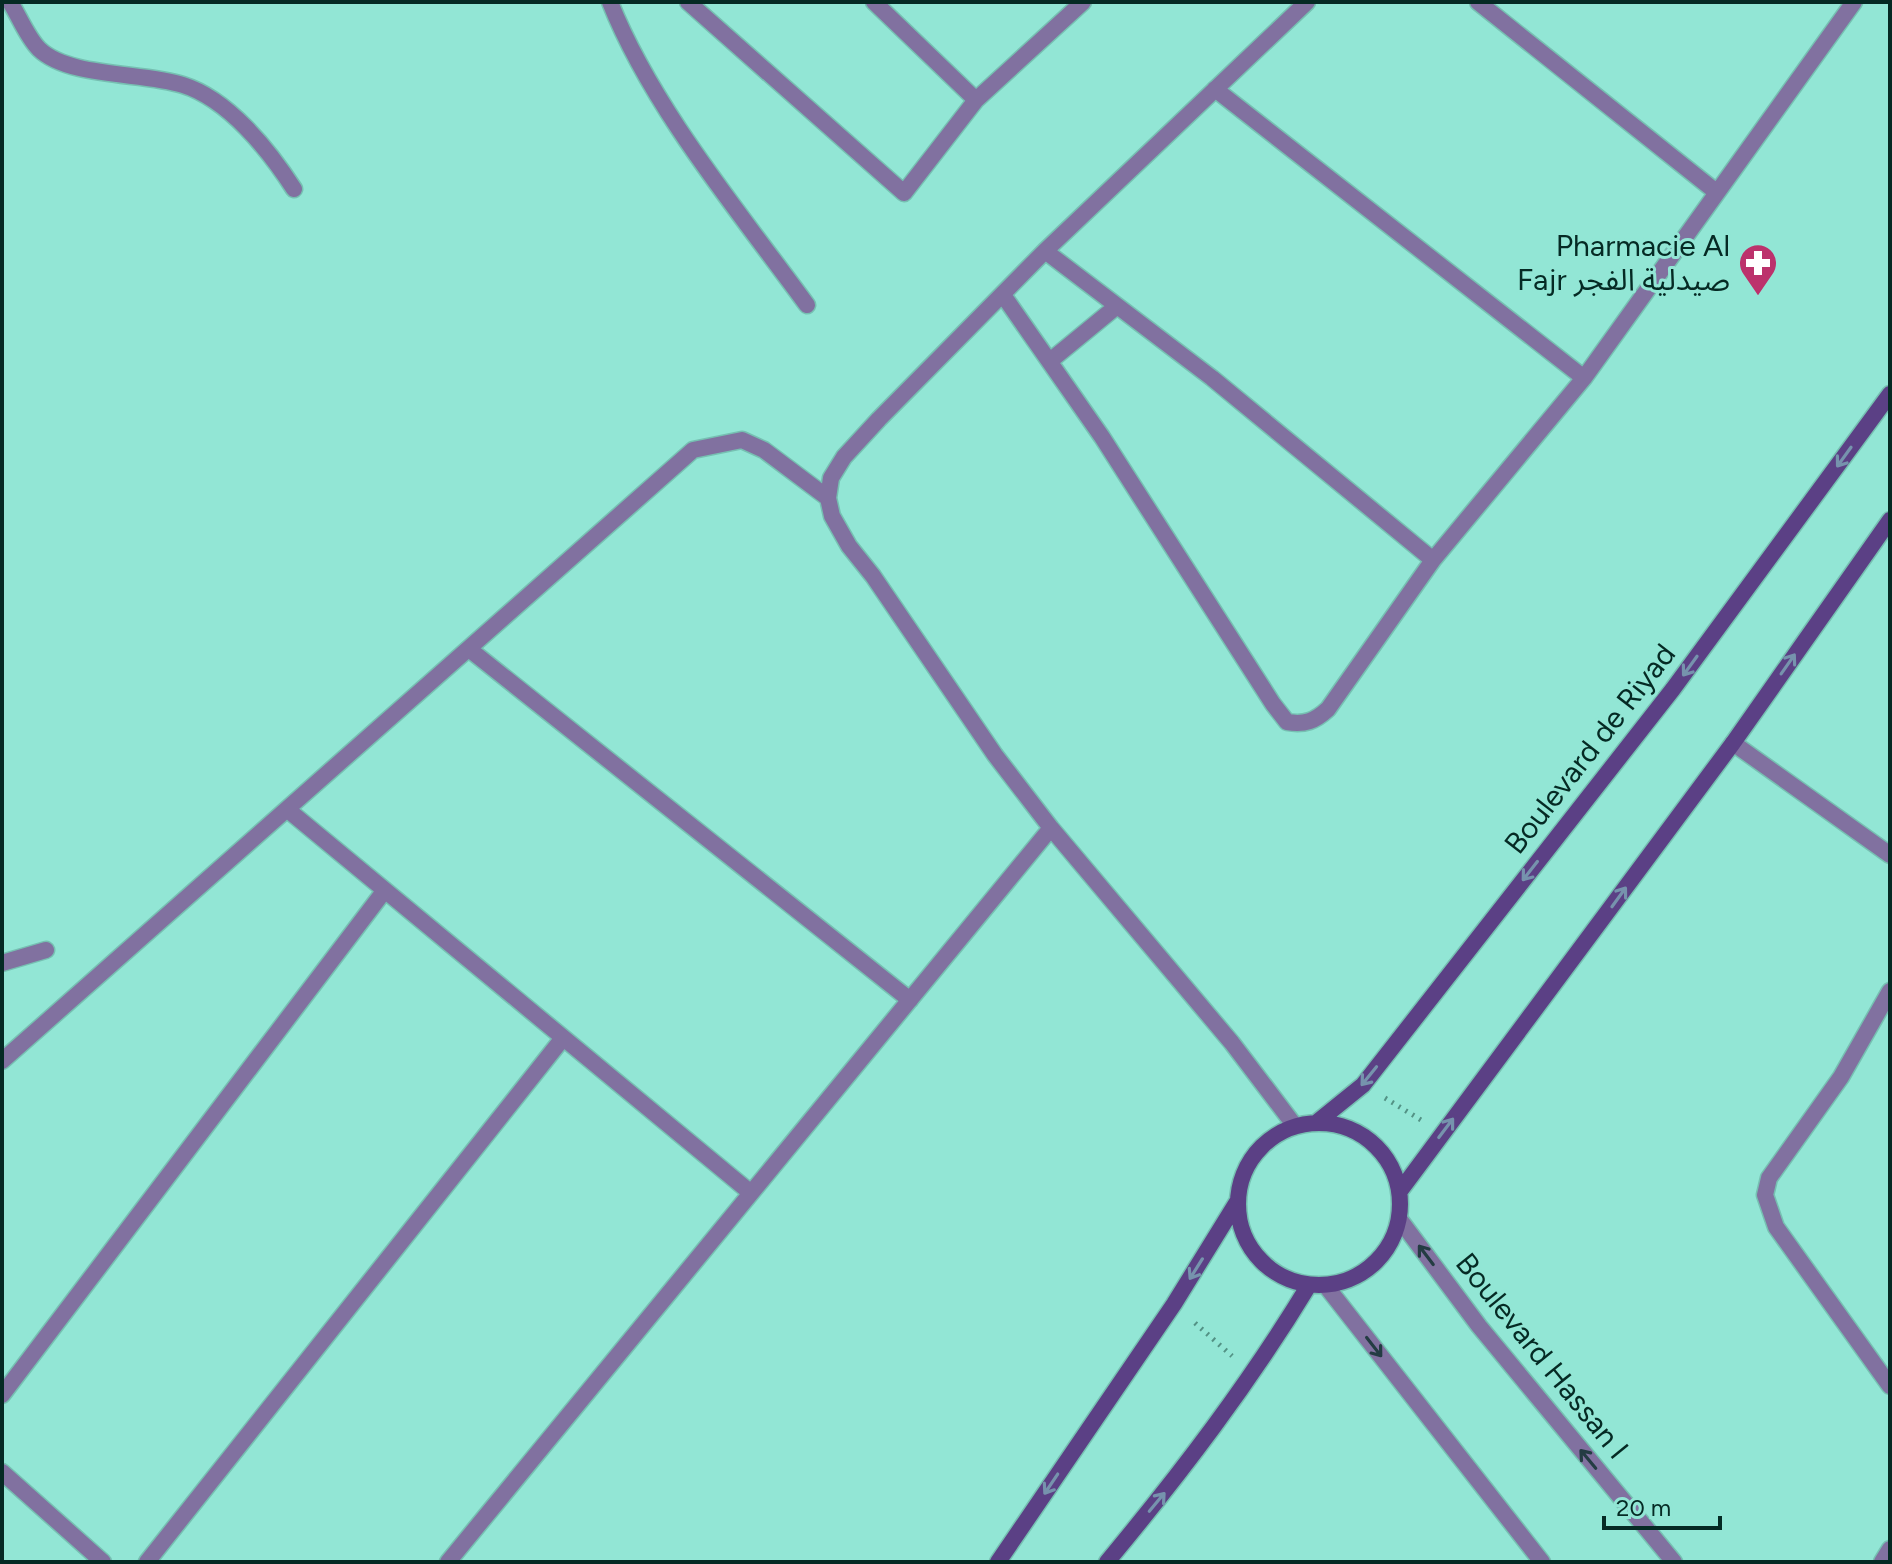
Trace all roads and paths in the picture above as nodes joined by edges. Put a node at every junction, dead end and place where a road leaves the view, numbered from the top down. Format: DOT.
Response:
graph roads {
  1 [pos="10,2"];
  2 [pos="610,2"];
  3 [pos="688,2"];
  4 [pos="874,2"];
  5 [pos="1083,2"];
  6 [pos="1307,2"];
  7 [pos="1478,2"];
  8 [pos="1854,2"];
  9 [pos="1215,89"];
  10 [pos="976,100"];
  11 [pos="294,189"];
  12 [pos="1715,191"];
  13 [pos="1045,251"];
  14 [pos="1003,295"];
  15 [pos="807,305"];
  16 [pos="1117,306"];
  17 [pos="1050,361"];
  18 [pos="1584,378"];
  19 [pos="1890,394"];
  20 [pos="828,498"];
  21 [pos="1890,520"];
  22 [pos="1433,560"];
  23 [pos="469,649"];
  24 [pos="1733,743"];
  25 [pos="288,810"];
  26 [pos="1051,828"];
  27 [pos="1890,855"];
  28 [pos="385,890"];
  29 [pos="46,950"];
  30 [pos="2,963"];
  31 [pos="1890,991"];
  32 [pos="910,1000"];
  33 [pos="563,1038"];
  34 [pos="2,1061"];
  35 [pos="1363,1085"];
  36 [pos="1316,1123"];
  37 [pos="1295,1126"];
  38 [pos="1442,1133"];
  39 [pos="1400,1191"];
  40 [pos="751,1193"];
  41 [pos="1237,1202"];
  42 [pos="1400,1220"];
  43 [pos="1318,1286"];
  44 [pos="1174,1304"];
  45 [pos="1254,1375"];
  46 [pos="1890,1386"];
  47 [pos="2,1395"];
  48 [pos="2,1472"];
  49 [pos="1890,1549"];
  50 [pos="103,1562"];
  51 [pos="147,1562"];
  52 [pos="448,1562"];
  53 [pos="998,1562"];
  54 [pos="1107,1562"];
  55 [pos="1542,1562"];
  56 [pos="1674,1562"];
  57 [pos="1882,1562"];
  1 -- 11 [label="street"];
  2 -- 15 [label="street"];
  3 -- 10 [label="street"];
  4 -- 10 [label="street"];
  5 -- 10 [label="street"];
  6 -- 9 [label="street"];
  7 -- 12 [label="street"];
  8 -- 12 [label="street"];
  9 -- 13 [label="street"];
  9 -- 18 [label="street"];
  12 -- 18 [label="street"];
  13 -- 14 [label="street"];
  13 -- 16 [label="street"];
  14 -- 17 [label="street"];
  14 -- 20 [label="street"];
  16 -- 17 [label="street"];
  16 -- 22 [label="street"];
  17 -- 22 [label="street"];
  18 -- 22 [label="street"];
  19 -- 35 [label="main road, Boulevard de Riyad, one-way"];
  20 -- 23 [label="street"];
  20 -- 26 [label="street"];
  24 -- 21 [label="main road, one-way"];
  23 -- 25 [label="street"];
  23 -- 32 [label="street"];
  24 -- 27 [label="street"];
  38 -- 24 [label="main road, one-way"];
  25 -- 28 [label="street"];
  25 -- 34 [label="street"];
  26 -- 32 [label="street"];
  26 -- 37 [label="street"];
  28 -- 33 [label="street"];
  28 -- 47 [label="street"];
  29 -- 30 [label="street"];
  31 -- 46 [label="street"];
  32 -- 40 [label="street"];
  33 -- 40 [label="street"];
  33 -- 51 [label="street"];
  35 -- 36 [label="main road, Boulevard de Riyad"];
  35 -- 38 [label="path"];
  36 -- 37 [label="main road"];
  36 -- 39 [label="main road"];
  37 -- 41 [label="main road"];
  38 -- 39 [label="main road"];
  39 -- 42 [label="main road"];
  40 -- 52 [label="street"];
  41 -- 43 [label="main road"];
  41 -- 44 [label="main road, one-way"];
  42 -- 43 [label="main road"];
  56 -- 42 [label="street, Boulevard Hassan I, one-way"];
  43 -- 45 [label="main road"];
  43 -- 55 [label="street, one-way"];
  44 -- 45 [label="path"];
  44 -- 53 [label="main road, one-way"];
  54 -- 45 [label="main road, one-way"];
  48 -- 50 [label="street"];
  49 -- 57 [label="street"];
}
